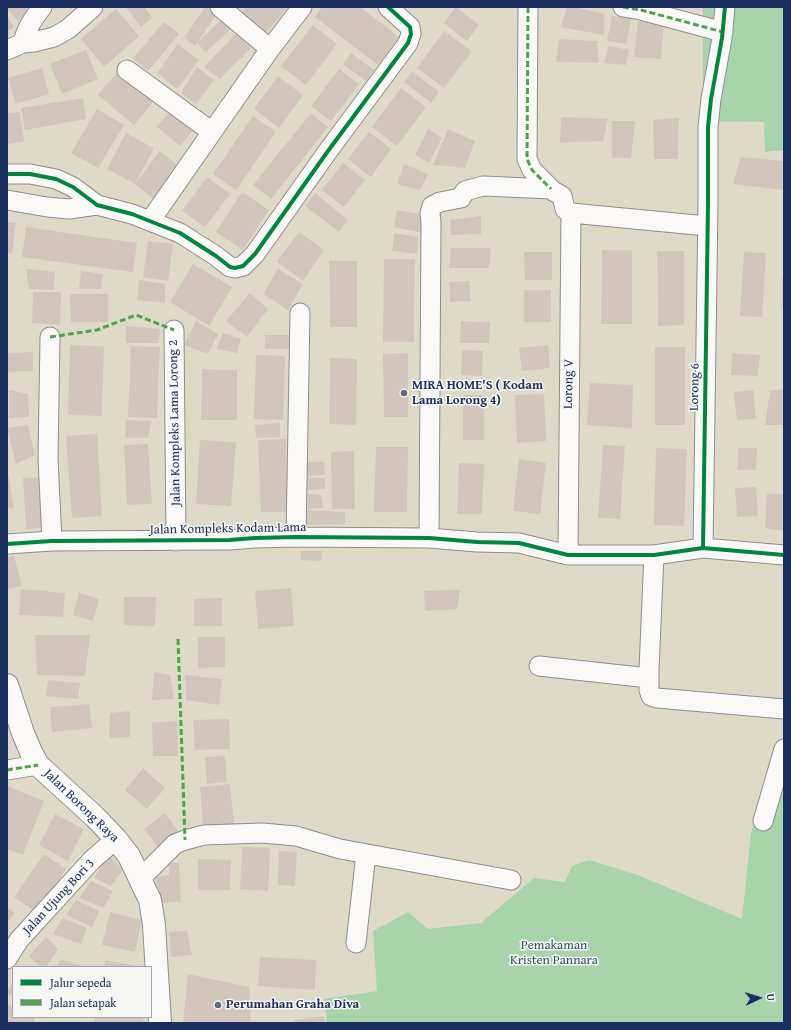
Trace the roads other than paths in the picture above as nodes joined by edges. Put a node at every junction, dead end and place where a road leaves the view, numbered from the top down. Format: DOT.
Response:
graph roads {
  1 [pos="42,7"];
  2 [pos="93,7"];
  3 [pos="220,7"];
  4 [pos="302,7"];
  5 [pos="388,7"];
  6 [pos="528,7"];
  7 [pos="623,7"];
  8 [pos="725,7"];
  9 [pos="723,32"];
  10 [pos="15,47"];
  11 [pos="270,49"];
  12 [pos="127,70"];
  13 [pos="212,132"];
  14 [pos="7,174"];
  15 [pos="551,189"];
  16 [pos="7,200"];
  17 [pos="97,205"];
  18 [pos="571,214"];
  19 [pos="150,221"];
  20 [pos="707,226"];
  21 [pos="300,313"];
  22 [pos="174,330"];
  23 [pos="50,337"];
  24 [pos="296,538"];
  25 [pos="429,538"];
  26 [pos="176,540"];
  27 [pos="52,541"];
  28 [pos="7,544"];
  29 [pos="703,548"];
  30 [pos="568,555"];
  31 [pos="654,555"];
  32 [pos="784,555"];
  33 [pos="539,666"];
  34 [pos="649,678"];
  35 [pos="7,685"];
  36 [pos="784,709"];
  37 [pos="784,749"];
  38 [pos="38,765"];
  39 [pos="7,770"];
  40 [pos="763,820"];
  41 [pos="116,839"];
  42 [pos="366,854"];
  43 [pos="140,879"];
  44 [pos="511,880"];
  45 [pos="356,943"];
  46 [pos="7,959"];
  47 [pos="160,1023"];
  1 -- 10 [label="street"];
  2 -- 10 [label="street"];
  3 -- 11 [label="street"];
  4 -- 11 [label="street"];
  5 -- 19 [label="street"];
  6 -- 15 [label="street"];
  7 -- 9 [label="street"];
  8 -- 9 [label="street, Lorong 6"];
  9 -- 20 [label="street, Lorong 6"];
  11 -- 13 [label="street"];
  12 -- 13 [label="street"];
  13 -- 19 [label="street"];
  14 -- 17 [label="street"];
  15 -- 18 [label="street"];
  15 -- 25 [label="street"];
  16 -- 17 [label="street"];
  17 -- 19 [label="street"];
  18 -- 20 [label="street"];
  18 -- 30 [label="street, Lorong V"];
  20 -- 29 [label="street, Lorong 6"];
  21 -- 24 [label="street"];
  22 -- 26 [label="street, Jalan Kompleks Lama Lorong 2"];
  23 -- 27 [label="street"];
  24 -- 25 [label="street, Jalan Kompleks Kodam Lama"];
  24 -- 26 [label="street, Jalan Kompleks Kodam Lama"];
  25 -- 30 [label="street, Jalan Kompleks Kodam Lama"];
  26 -- 27 [label="street, Jalan Kompleks Kodam Lama"];
  27 -- 28 [label="street, Jalan Kompleks Kodam Lama"];
  29 -- 31 [label="street, Jalan Kompleks Kodam Lama"];
  29 -- 32 [label="street, Jalan Kompleks Kodam Lama"];
  30 -- 31 [label="street, Jalan Kompleks Kodam Lama"];
  31 -- 34 [label="street"];
  33 -- 34 [label="street"];
  34 -- 36 [label="street"];
  35 -- 38 [label="main road, Jalan Borong Raya"];
  37 -- 40 [label="street"];
  38 -- 39 [label="street"];
  38 -- 41 [label="main road, Jalan Borong Raya"];
  41 -- 43 [label="main road, Jalan Borong Raya"];
  41 -- 46 [label="street, Jalan Ujung Bori 3"];
  42 -- 43 [label="street"];
  42 -- 44 [label="street"];
  42 -- 45 [label="street"];
  43 -- 47 [label="main road, Jalan Borong Raya"];
}
